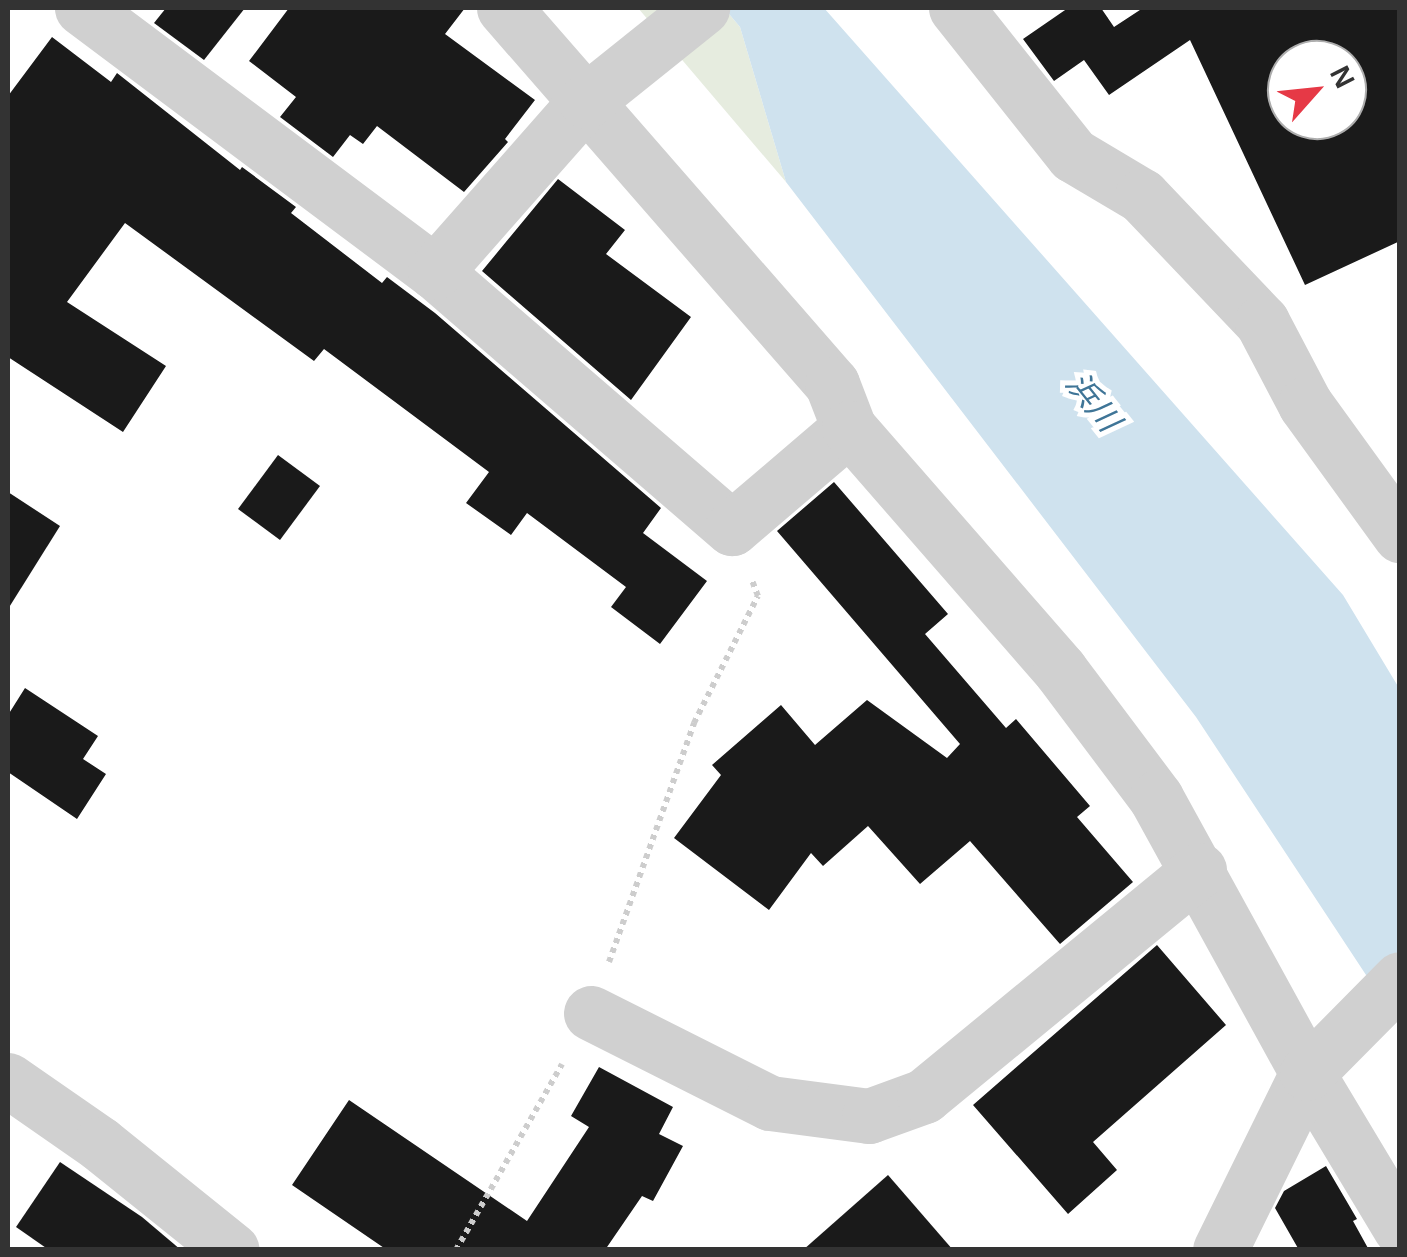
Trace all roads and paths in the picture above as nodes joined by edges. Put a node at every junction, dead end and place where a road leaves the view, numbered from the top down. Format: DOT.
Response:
graph roads {
  1 [pos="82,8"];
  2 [pos="504,8"];
  3 [pos="702,8"];
  4 [pos="956,8"];
  5 [pos="586,100"];
  6 [pos="435,272"];
  7 [pos="848,428"];
  8 [pos="732,528"];
  9 [pos="1400,535"];
  10 [pos="1198,870"];
  11 [pos="1400,979"];
  12 [pos="591,1013"];
  13 [pos="1306,1073"];
  14 [pos="8,1080"];
  15 [pos="1400,1228"];
  16 [pos="232,1250"];
  17 [pos="456,1250"];
  18 [pos="1220,1250"];
  1 -- 6 [label="street"];
  2 -- 5 [label="street"];
  3 -- 5 [label="street"];
  4 -- 9 [label="street"];
  5 -- 6 [label="street"];
  5 -- 7 [label="street"];
  6 -- 8 [label="street"];
  7 -- 8 [label="street"];
  7 -- 10 [label="street"];
  8 -- 12 [label="path"];
  10 -- 12 [label="street"];
  10 -- 13 [label="street"];
  11 -- 13 [label="street"];
  12 -- 17 [label="path"];
  13 -- 15 [label="street"];
  13 -- 18 [label="street"];
  14 -- 16 [label="street"];
}
